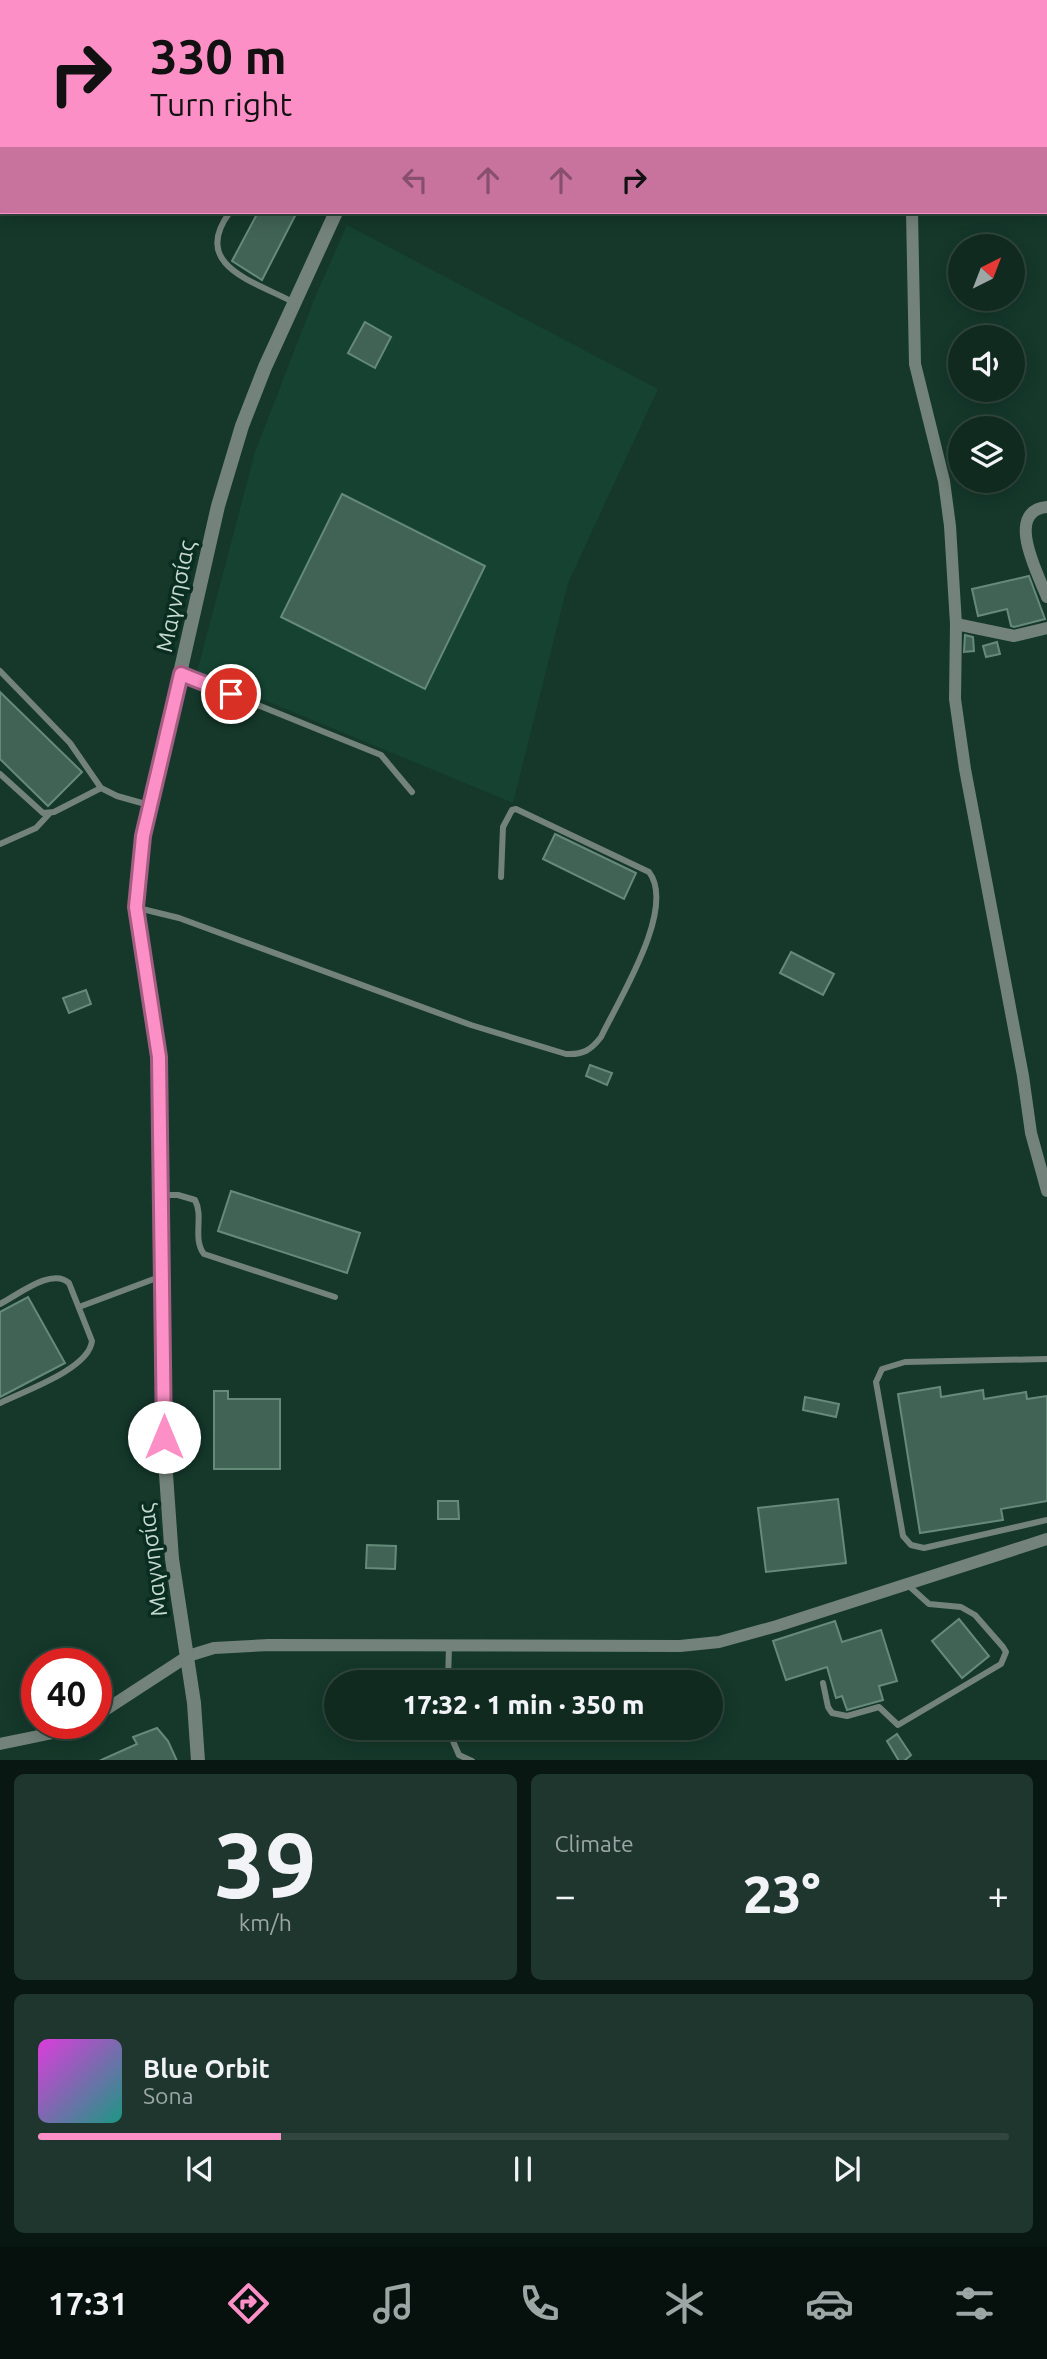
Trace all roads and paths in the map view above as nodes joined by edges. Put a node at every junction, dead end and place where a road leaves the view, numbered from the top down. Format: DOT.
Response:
graph roads {
  1 [pos="229,214"];
  2 [pos="335,214"];
  3 [pos="912,214"];
  4 [pos="293,302"];
  5 [pos="1047,507"];
  6 [pos="1047,597"];
  7 [pos="956,624"];
  8 [pos="1047,628"];
  9 [pos="0,671"];
  10 [pos="181,674"];
  11 [pos="0,774"];
  12 [pos="101,788"];
  13 [pos="412,792"];
  14 [pos="149,805"];
  15 [pos="49,814"];
  16 [pos="0,844"];
  17 [pos="501,877"];
  18 [pos="136,907"];
  19 [pos="1047,1191"];
  20 [pos="162,1195"];
  21 [pos="162,1276"];
  22 [pos="335,1297"];
  23 [pos="0,1304"];
  24 [pos="79,1307"];
  25 [pos="1047,1359"];
  26 [pos="0,1403"];
  27 [pos="1047,1520"];
  28 [pos="1047,1539"];
  29 [pos="909,1586"];
  30 [pos="449,1645"];
  31 [pos="188,1656"];
  32 [pos="448,1670"];
  33 [pos="823,1683"];
  34 [pos="112,1706"];
  35 [pos="24,1739"];
  36 [pos="453,1740"];
  37 [pos="0,1744"];
  38 [pos="198,1760"];
  39 [pos="472,1760"];
  1 -- 4 [label="lane"];
  2 -- 4 [label="street, Μαγνησίας"];
  3 -- 7 [label="street"];
  4 -- 10 [label="street, Μαγνησίας"];
  5 -- 6 [label="street"];
  7 -- 8 [label="street"];
  7 -- 19 [label="street"];
  9 -- 12 [label="lane"];
  10 -- 13 [label="lane"];
  10 -- 14 [label="street, Μαγνησίας"];
  11 -- 15 [label="lane"];
  12 -- 14 [label="lane"];
  12 -- 15 [label="lane"];
  14 -- 18 [label="street, Μαγνησίας"];
  15 -- 16 [label="lane"];
  17 -- 18 [label="lane"];
  18 -- 20 [label="street, Μαγνησίας"];
  20 -- 21 [label="street, Μαγνησίας"];
  20 -- 22 [label="lane"];
  21 -- 24 [label="lane"];
  21 -- 31 [label="street, Μαγνησίας"];
  23 -- 24 [label="lane"];
  24 -- 26 [label="lane"];
  25 -- 27 [label="lane"];
  28 -- 29 [label="street"];
  29 -- 30 [label="street"];
  29 -- 33 [label="lane"];
  30 -- 31 [label="street"];
  30 -- 32 [label="lane"];
  31 -- 34 [label="street"];
  31 -- 38 [label="street, Μαγνησίας"];
  35 -- 37 [label="street"];
  36 -- 39 [label="lane"];
}
